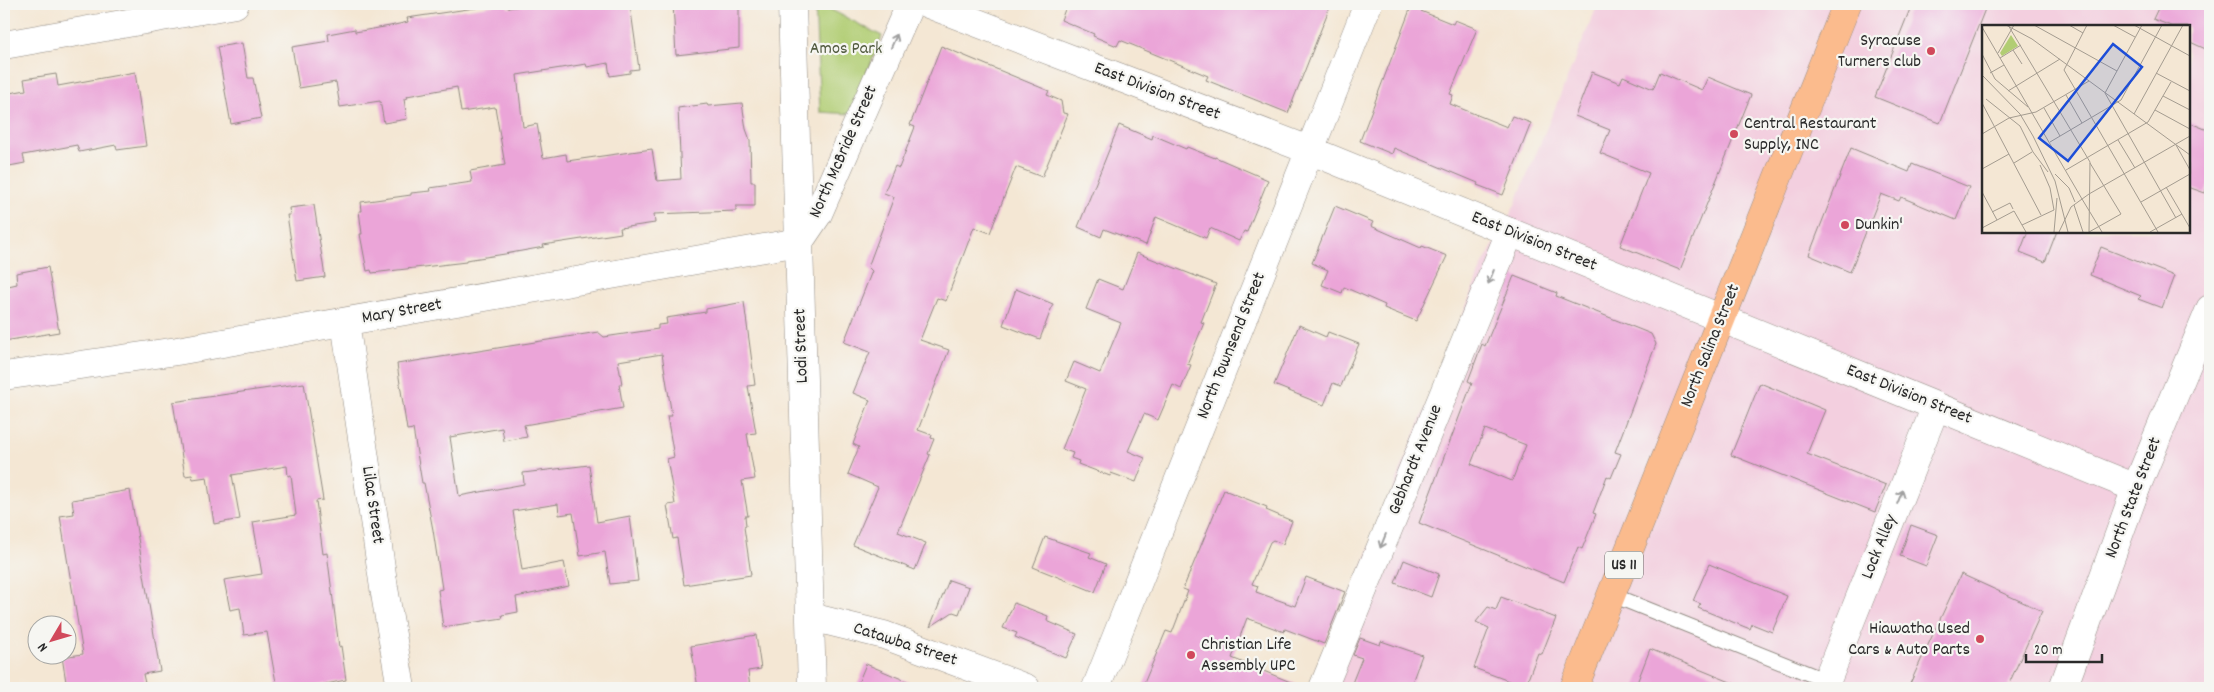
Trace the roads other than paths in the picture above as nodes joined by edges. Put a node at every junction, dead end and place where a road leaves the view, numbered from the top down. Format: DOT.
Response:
graph roads {
  1 [pos="235,4"];
  2 [pos="792,4"];
  3 [pos="910,4"];
  4 [pos="928,4"];
  5 [pos="1368,4"];
  6 [pos="1847,4"];
  7 [pos="4,45"];
  8 [pos="1309,150"];
  9 [pos="1510,232"];
  10 [pos="799,242"];
  11 [pos="2210,309"];
  12 [pos="1722,319"];
  13 [pos="346,322"];
  14 [pos="4,376"];
  15 [pos="1936,406"];
  16 [pos="2136,488"];
  17 [pos="1612,595"];
  18 [pos="811,617"];
  19 [pos="1826,685"];
  20 [pos="401,688"];
  21 [pos="812,688"];
  22 [pos="1026,688"];
  23 [pos="1096,688"];
  24 [pos="1323,688"];
  25 [pos="1574,688"];
  26 [pos="2062,688"];
  1 -- 7 [label="street"];
  2 -- 10 [label="street, Lodi Street"];
  10 -- 3 [label="street, North McBride Street, one-way"];
  4 -- 8 [label="street, East Division Street"];
  5 -- 8 [label="street, North Townsend Street"];
  6 -- 12 [label="main road, North Salina Street / US 11"];
  8 -- 9 [label="street, East Division Street"];
  8 -- 23 [label="street, North Townsend Street"];
  9 -- 12 [label="street, East Division Street"];
  9 -- 24 [label="street, Gebhardt Avenue, one-way"];
  10 -- 13 [label="street, Mary Street"];
  10 -- 18 [label="street, Lodi Street"];
  11 -- 16 [label="street, North State Street"];
  12 -- 15 [label="street, East Division Street"];
  12 -- 17 [label="main road, North Salina Street / US 11"];
  13 -- 14 [label="street, Mary Street"];
  13 -- 20 [label="street, Lilac Street"];
  15 -- 16 [label="street, East Division Street"];
  19 -- 15 [label="street, Lock Alley, one-way"];
  16 -- 26 [label="street, North State Street"];
  17 -- 19 [label="lane"];
  17 -- 25 [label="main road, North Salina Street / US 11"];
  18 -- 21 [label="street, Lodi Street"];
  18 -- 22 [label="street, Catawba Street"];
}
